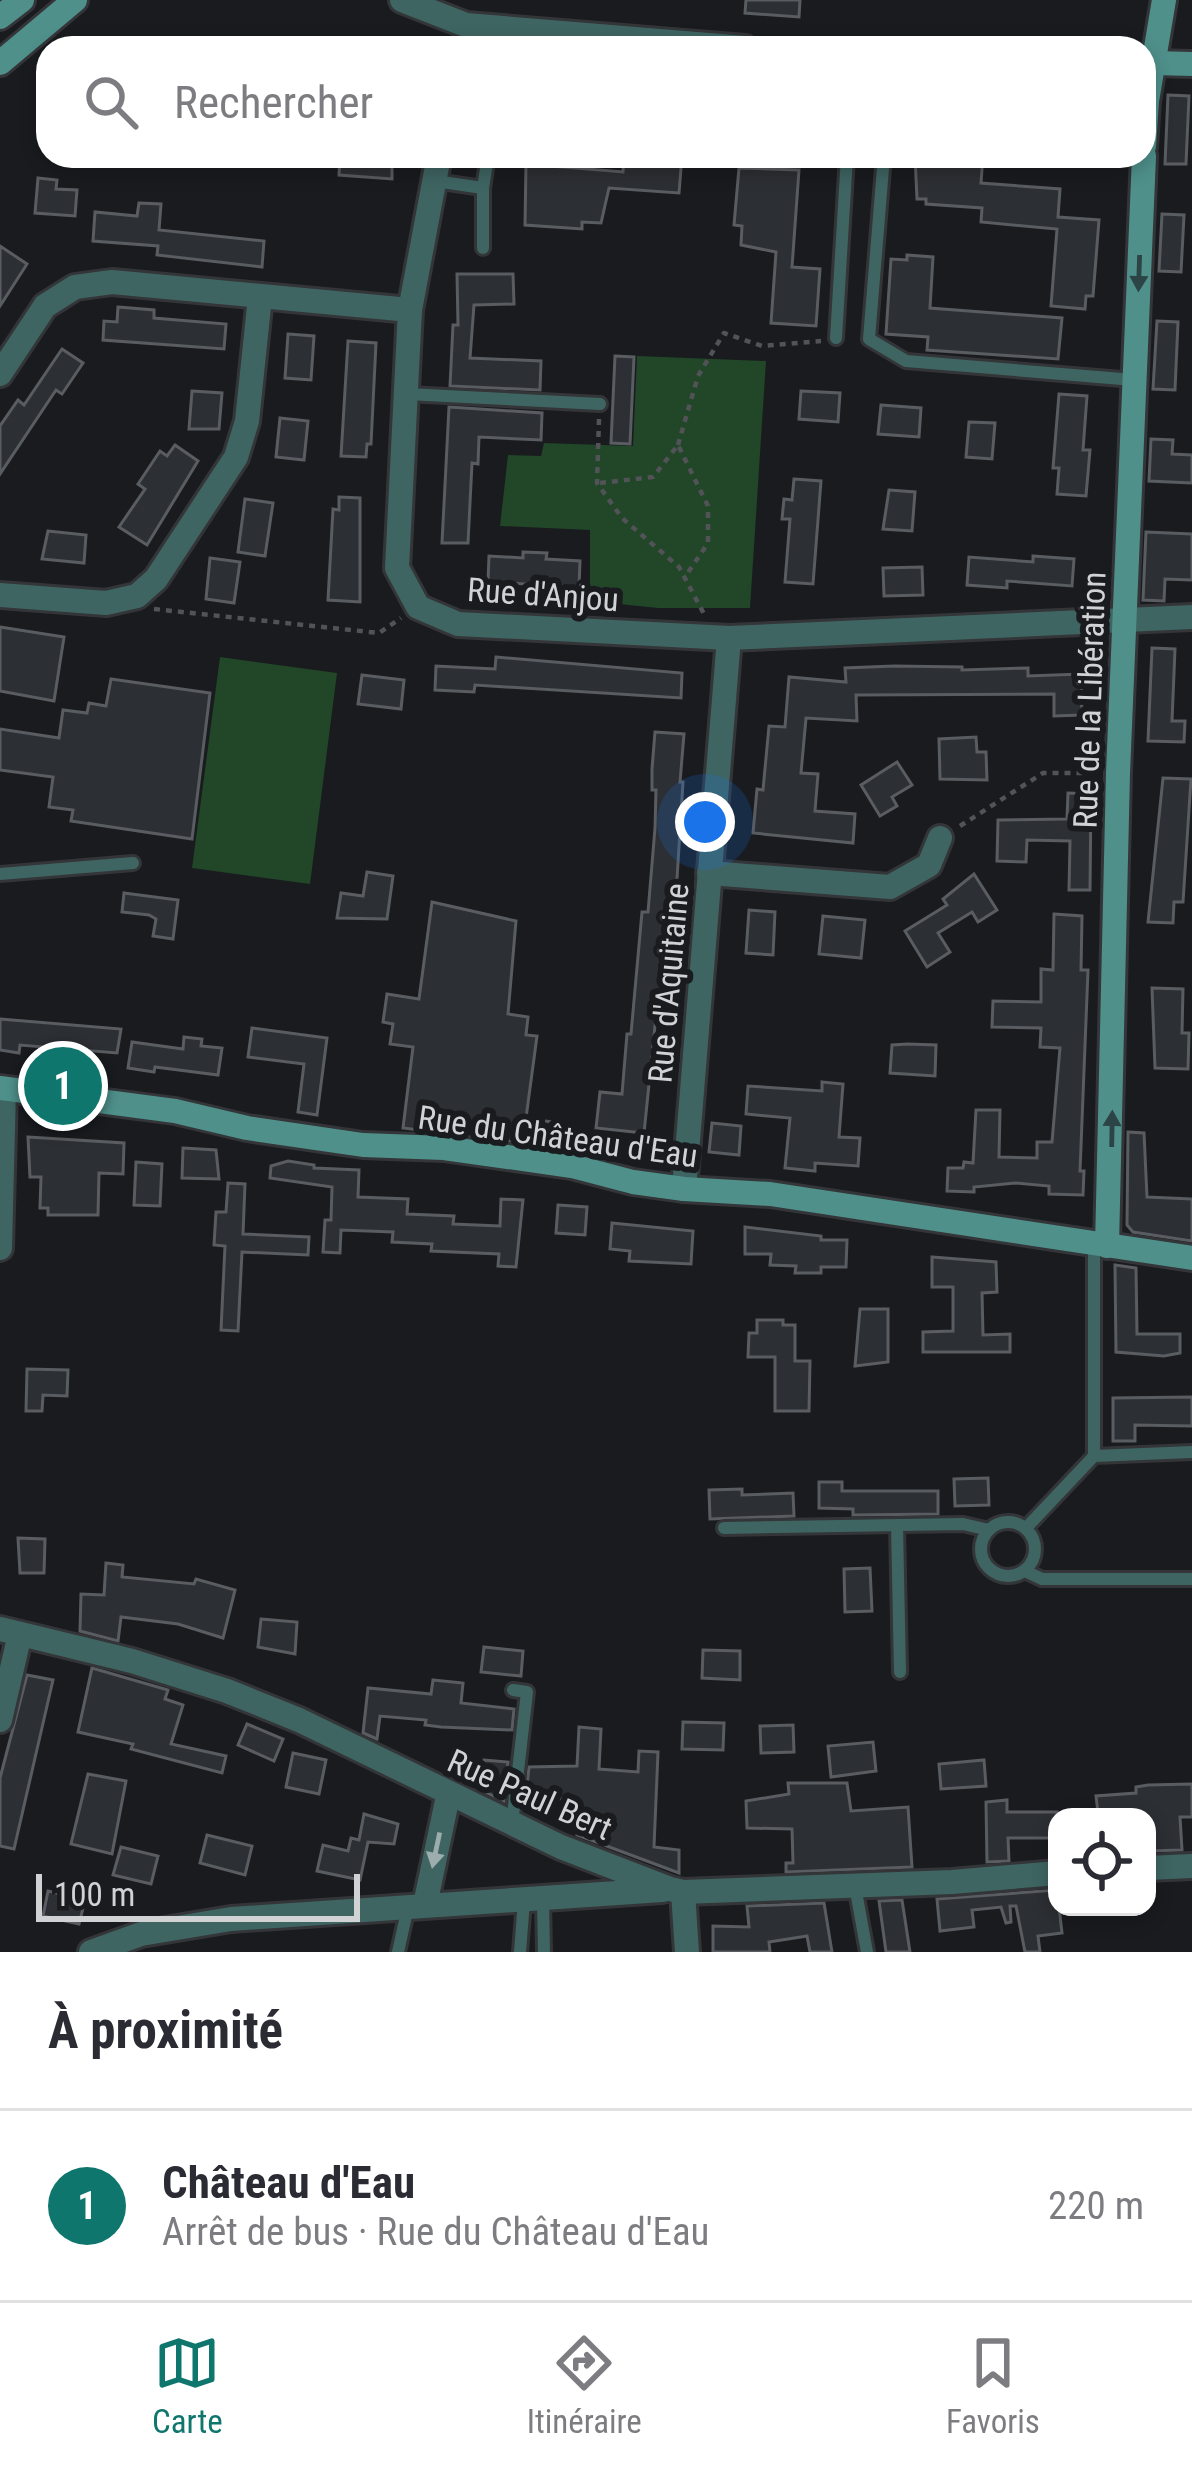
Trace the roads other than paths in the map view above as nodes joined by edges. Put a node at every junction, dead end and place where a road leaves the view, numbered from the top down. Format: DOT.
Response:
graph roads {
  1 [pos="22,0"];
  2 [pos="75,0"];
  3 [pos="402,0"];
  4 [pos="1164,0"];
  5 [pos="0,17"];
  6 [pos="463,36"];
  7 [pos="1155,36"];
  8 [pos="0,63"];
  9 [pos="1156,64"];
  10 [pos="1192,64"];
  11 [pos="486,168"];
  12 [pos="846,168"];
  13 [pos="883,168"];
  14 [pos="1144,168"];
  15 [pos="436,169"];
  16 [pos="483,188"];
  17 [pos="483,248"];
  18 [pos="260,297"];
  19 [pos="410,310"];
  20 [pos="836,338"];
  21 [pos="0,374"];
  22 [pos="1135,380"];
  23 [pos="406,394"];
  24 [pos="600,404"];
  25 [pos="0,595"];
  26 [pos="1192,617"];
  27 [pos="1126,622"];
  28 [pos="728,638"];
  29 [pos="940,838"];
  30 [pos="133,863"];
  31 [pos="710,873"];
  32 [pos="0,874"];
  33 [pos="2,1088"];
  34 [pos="684,1190"];
  35 [pos="1101,1245"];
  36 [pos="0,1248"];
  37 [pos="1192,1258"];
  38 [pos="1192,1452"];
  39 [pos="1094,1456"];
  40 [pos="897,1525"];
  41 [pos="724,1528"];
  42 [pos="1026,1528"];
  43 [pos="989,1530"];
  44 [pos="1024,1571"];
  45 [pos="1192,1579"];
  46 [pos="10,1632"];
  47 [pos="900,1672"];
  48 [pos="513,1690"];
  49 [pos="0,1720"];
  50 [pos="448,1796"];
  51 [pos="512,1825"];
  52 [pos="561,1847"];
  53 [pos="1192,1866"];
  54 [pos="1156,1868"];
  55 [pos="1048,1874"];
  56 [pos="855,1886"];
  57 [pos="676,1891"];
  58 [pos="542,1900"];
  59 [pos="416,1905"];
  60 [pos="91,1952"];
  61 [pos="398,1952"];
  62 [pos="520,1952"];
  63 [pos="544,1952"];
  64 [pos="687,1952"];
  65 [pos="867,1952"];
  1 -- 5 [label="street"];
  2 -- 8 [label="street"];
  3 -- 6 [label="street"];
  4 -- 7 [label="street"];
  9 -- 10 [label="street"];
  11 -- 16 [label="lane"];
  12 -- 20 [label="lane"];
  13 -- 22 [label="lane"];
  14 -- 22 [label="street, Rue de la Libération, one-way"];
  15 -- 16 [label="lane"];
  15 -- 19 [label="street, Rue d'Anjou"];
  16 -- 17 [label="lane"];
  18 -- 19 [label="street"];
  18 -- 21 [label="street"];
  18 -- 25 [label="street"];
  19 -- 23 [label="street, Rue d'Anjou"];
  22 -- 27 [label="street, Rue de la Libération"];
  23 -- 24 [label="lane"];
  23 -- 28 [label="street, Rue d'Anjou"];
  26 -- 27 [label="street, Rue d'Anjou"];
  27 -- 28 [label="street, Rue d'Anjou"];
  35 -- 27 [label="street, Rue de la Libération, one-way"];
  28 -- 31 [label="street, Rue d'Aquitaine"];
  29 -- 31 [label="street"];
  30 -- 32 [label="lane"];
  31 -- 34 [label="street, Rue d'Aquitaine"];
  33 -- 34 [label="street, Rue du Château d'Eau"];
  33 -- 36 [label="street"];
  34 -- 35 [label="street, Rue du Château d'Eau"];
  35 -- 37 [label="street, Rue du Château d'Eau"];
  35 -- 39 [label="lane"];
  38 -- 39 [label="lane"];
  39 -- 42 [label="lane"];
  40 -- 41 [label="lane"];
  40 -- 43 [label="lane"];
  40 -- 47 [label="lane"];
  42 -- 43 [label="lane"];
  42 -- 44 [label="lane"];
  43 -- 44 [label="lane"];
  44 -- 45 [label="lane"];
  46 -- 49 [label="street"];
  46 -- 50 [label="street, Rue Paul Bert"];
  48 -- 51 [label="lane"];
  50 -- 51 [label="street, Rue Paul Bert"];
  50 -- 59 [label="street, one-way"];
  51 -- 52 [label="street, Rue Paul Bert"];
  52 -- 57 [label="street, Rue Paul Bert"];
  52 -- 58 [label="street"];
  53 -- 54 [label="street"];
  55 -- 56 [label="street, Rue Paul Bert"];
  56 -- 57 [label="street, Rue Paul Bert"];
  56 -- 65 [label="lane"];
  57 -- 58 [label="street"];
  57 -- 64 [label="street"];
  58 -- 59 [label="street"];
  58 -- 62 [label="lane"];
  58 -- 63 [label="lane"];
  59 -- 60 [label="street"];
  59 -- 61 [label="lane"];
}
